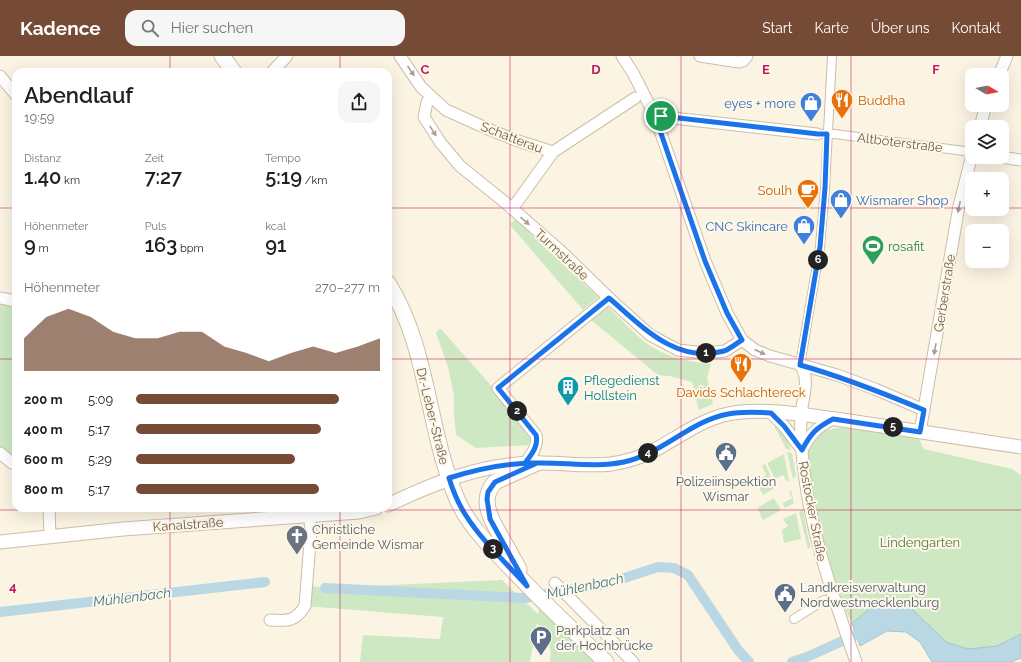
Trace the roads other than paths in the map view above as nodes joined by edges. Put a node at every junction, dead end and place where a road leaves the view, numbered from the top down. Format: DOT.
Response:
graph roads {
  1 [pos="222,56"];
  2 [pos="287,56"];
  3 [pos="400,56"];
  4 [pos="622,56"];
  5 [pos="700,56"];
  6 [pos="747,56"];
  7 [pos="832,56"];
  8 [pos="1007,56"];
  9 [pos="629,61"];
  10 [pos="231,68"];
  11 [pos="276,68"];
  12 [pos="1002,68"];
  13 [pos="0,76"];
  14 [pos="12,90"];
  15 [pos="432,98"];
  16 [pos="635,98"];
  17 [pos="655,116"];
  18 [pos="822,134"];
  19 [pos="965,151"];
  20 [pos="553,152"];
  21 [pos="1009,158"];
  22 [pos="1021,160"];
  23 [pos="970,164"];
  24 [pos="512,209"];
  25 [pos="392,291"];
  26 [pos="0,298"];
  27 [pos="609,298"];
  28 [pos="12,300"];
  29 [pos="742,340"];
  30 [pos="800,365"];
  31 [pos="924,410"];
  32 [pos="771,413"];
  33 [pos="801,415"];
  34 [pos="833,419"];
  35 [pos="920,432"];
  36 [pos="1021,447"];
  37 [pos="802,450"];
  38 [pos="0,453"];
  39 [pos="12,463"];
  40 [pos="531,463"];
  41 [pos="449,478"];
  42 [pos="392,503"];
  43 [pos="49,512"];
  44 [pos="308,512"];
  45 [pos="359,512"];
  46 [pos="50,536"];
  47 [pos="0,542"];
  48 [pos="555,583"];
  49 [pos="527,586"];
  50 [pos="824,600"];
  51 [pos="794,619"];
  52 [pos="270,620"];
  53 [pos="606,662"];
  54 [pos="633,662"];
  55 [pos="856,662"];
  1 -- 10 [label="main road"];
  2 -- 11 [label="street"];
  3 -- 15 [label="street, Schatterau, one-way"];
  4 -- 9 [label="street"];
  5 -- 6 [label="street"];
  7 -- 18 [label="street"];
  8 -- 12 [label="street"];
  9 -- 17 [label="street"];
  13 -- 14 [label="street"];
  15 -- 20 [label="street, Schatterau"];
  15 -- 24 [label="street, Turmstraße, one-way"];
  16 -- 20 [label="street, Schatterau"];
  17 -- 18 [label="street"];
  17 -- 29 [label="street"];
  18 -- 19 [label="street, Altböterstraße"];
  18 -- 30 [label="street"];
  20 -- 24 [label="street"];
  21 -- 22 [label="street"];
  23 -- 31 [label="street, Gerberstraße, one-way"];
  24 -- 27 [label="street, Turmstraße, one-way"];
  25 -- 41 [label="main road, Dr.-Leber-Straße"];
  26 -- 28 [label="street"];
  27 -- 29 [label="street, Turmstraße"];
  27 -- 40 [label="street"];
  29 -- 30 [label="street, one-way"];
  30 -- 31 [label="street"];
  30 -- 33 [label="street, Rostocker Straße"];
  31 -- 35 [label="street, Gerberstraße"];
  32 -- 33 [label="street, Dr.-Leber-Straße"];
  32 -- 37 [label="street"];
  32 -- 40 [label="street, Dr.-Leber-Straße"];
  33 -- 34 [label="street, Dr.-Leber-Straße"];
  33 -- 37 [label="street, Rostocker Straße"];
  34 -- 35 [label="street, Dr.-Leber-Straße"];
  34 -- 37 [label="street, Rostocker Straße"];
  35 -- 36 [label="street, Dr.-Leber-Straße"];
  37 -- 55 [label="street, Rostocker Straße"];
  38 -- 39 [label="street"];
  40 -- 41 [label="street, Dr.-Leber-Straße"];
  40 -- 49 [label="main road"];
  41 -- 42 [label="street"];
  41 -- 49 [label="main road"];
  43 -- 46 [label="street"];
  44 -- 45 [label="street, Kanalstraße"];
  44 -- 46 [label="street, Kanalstraße"];
  44 -- 52 [label="street"];
  46 -- 47 [label="street, Kanalstraße"];
  48 -- 54 [label="street"];
  49 -- 53 [label="main road"];
  50 -- 51 [label="street"];
}
